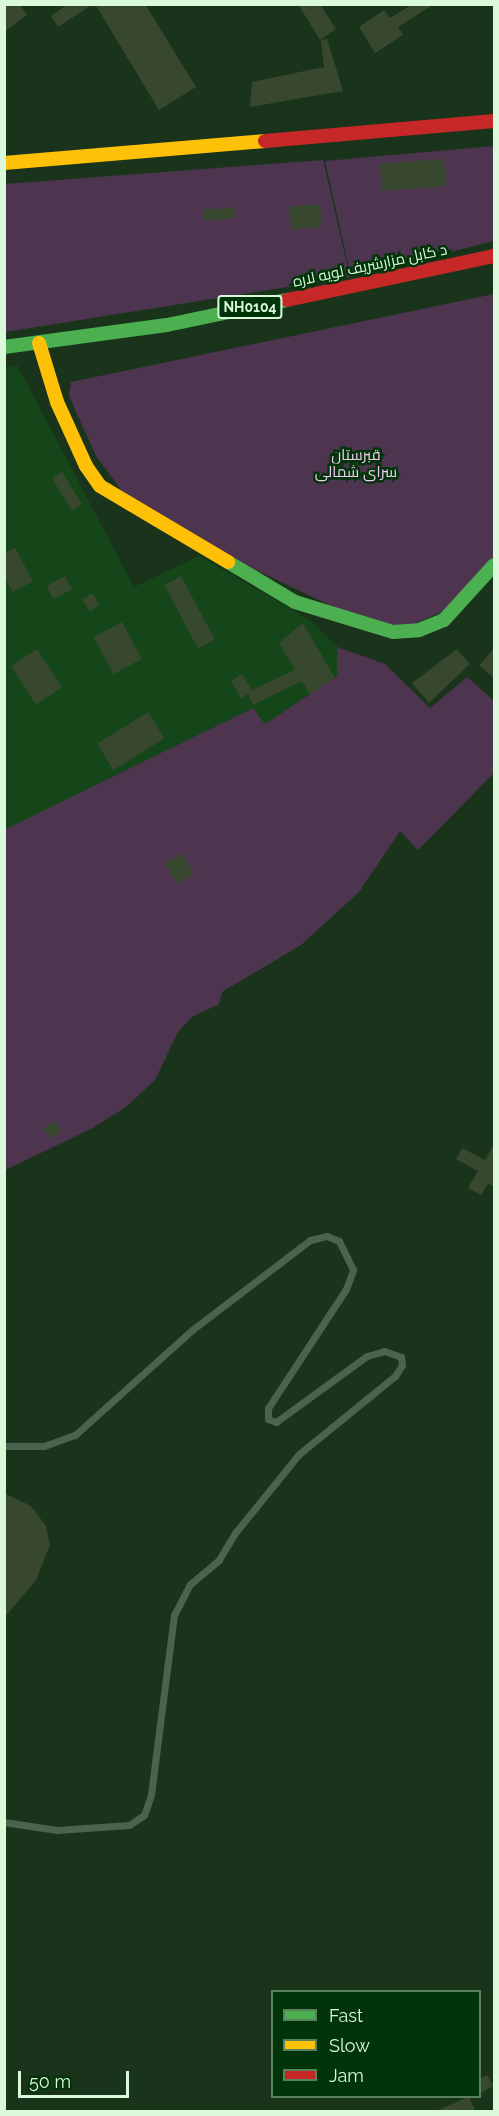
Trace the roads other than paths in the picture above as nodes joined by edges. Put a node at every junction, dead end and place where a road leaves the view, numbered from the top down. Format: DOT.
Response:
graph roads {
  1 [pos="495,121"];
  2 [pos="4,163"];
  3 [pos="495,256"];
  4 [pos="39,343"];
  5 [pos="4,347"];
  6 [pos="495,565"];
  7 [pos="4,1446"];
  8 [pos="4,1822"];
  1 -- 2 [label="main road"];
  3 -- 4 [label="main road, د کابل مزارشریف لویه لاره / NH0104"];
  4 -- 5 [label="main road, د کابل مزارشریف لویه لاره / NH0104"];
  4 -- 6 [label="main road"];
  7 -- 8 [label="lane"];
}
